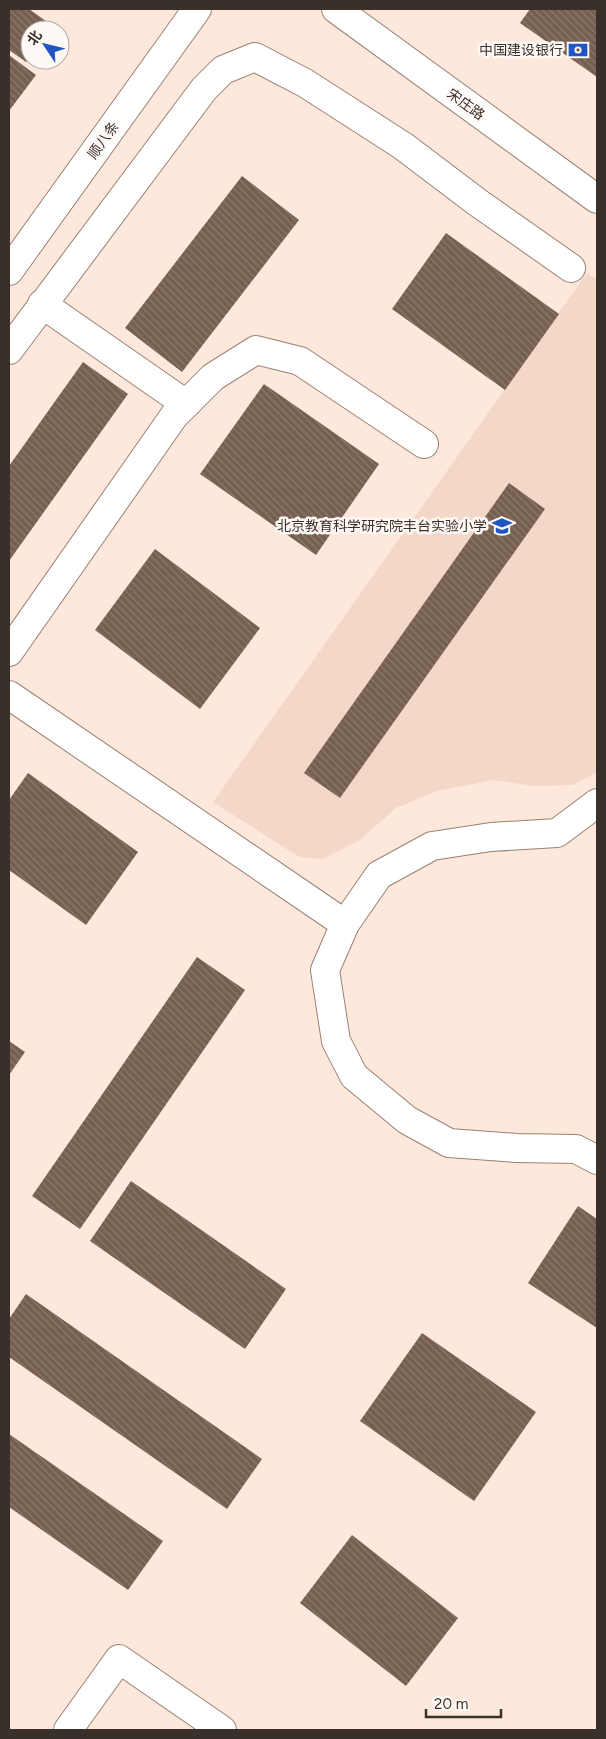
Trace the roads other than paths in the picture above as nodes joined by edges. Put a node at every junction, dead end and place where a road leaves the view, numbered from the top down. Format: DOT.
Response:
graph roads {
  1 [pos="197,9"];
  2 [pos="336,9"];
  3 [pos="597,199"];
  4 [pos="570,268"];
  5 [pos="9,271"];
  6 [pos="42,304"];
  7 [pos="9,350"];
  8 [pos="186,404"];
  9 [pos="424,444"];
  10 [pos="9,652"];
  11 [pos="9,695"];
  12 [pos="597,803"];
  13 [pos="345,924"];
  14 [pos="597,1160"];
  15 [pos="68,1730"];
  16 [pos="222,1730"];
  1 -- 5 [label="street, 顺八条"];
  2 -- 3 [label="street, 宋庄路"];
  4 -- 6 [label="street"];
  6 -- 7 [label="street"];
  6 -- 8 [label="street"];
  8 -- 9 [label="street"];
  8 -- 10 [label="street"];
  11 -- 13 [label="street"];
  12 -- 13 [label="street"];
  13 -- 14 [label="street"];
  15 -- 16 [label="street"];
}
